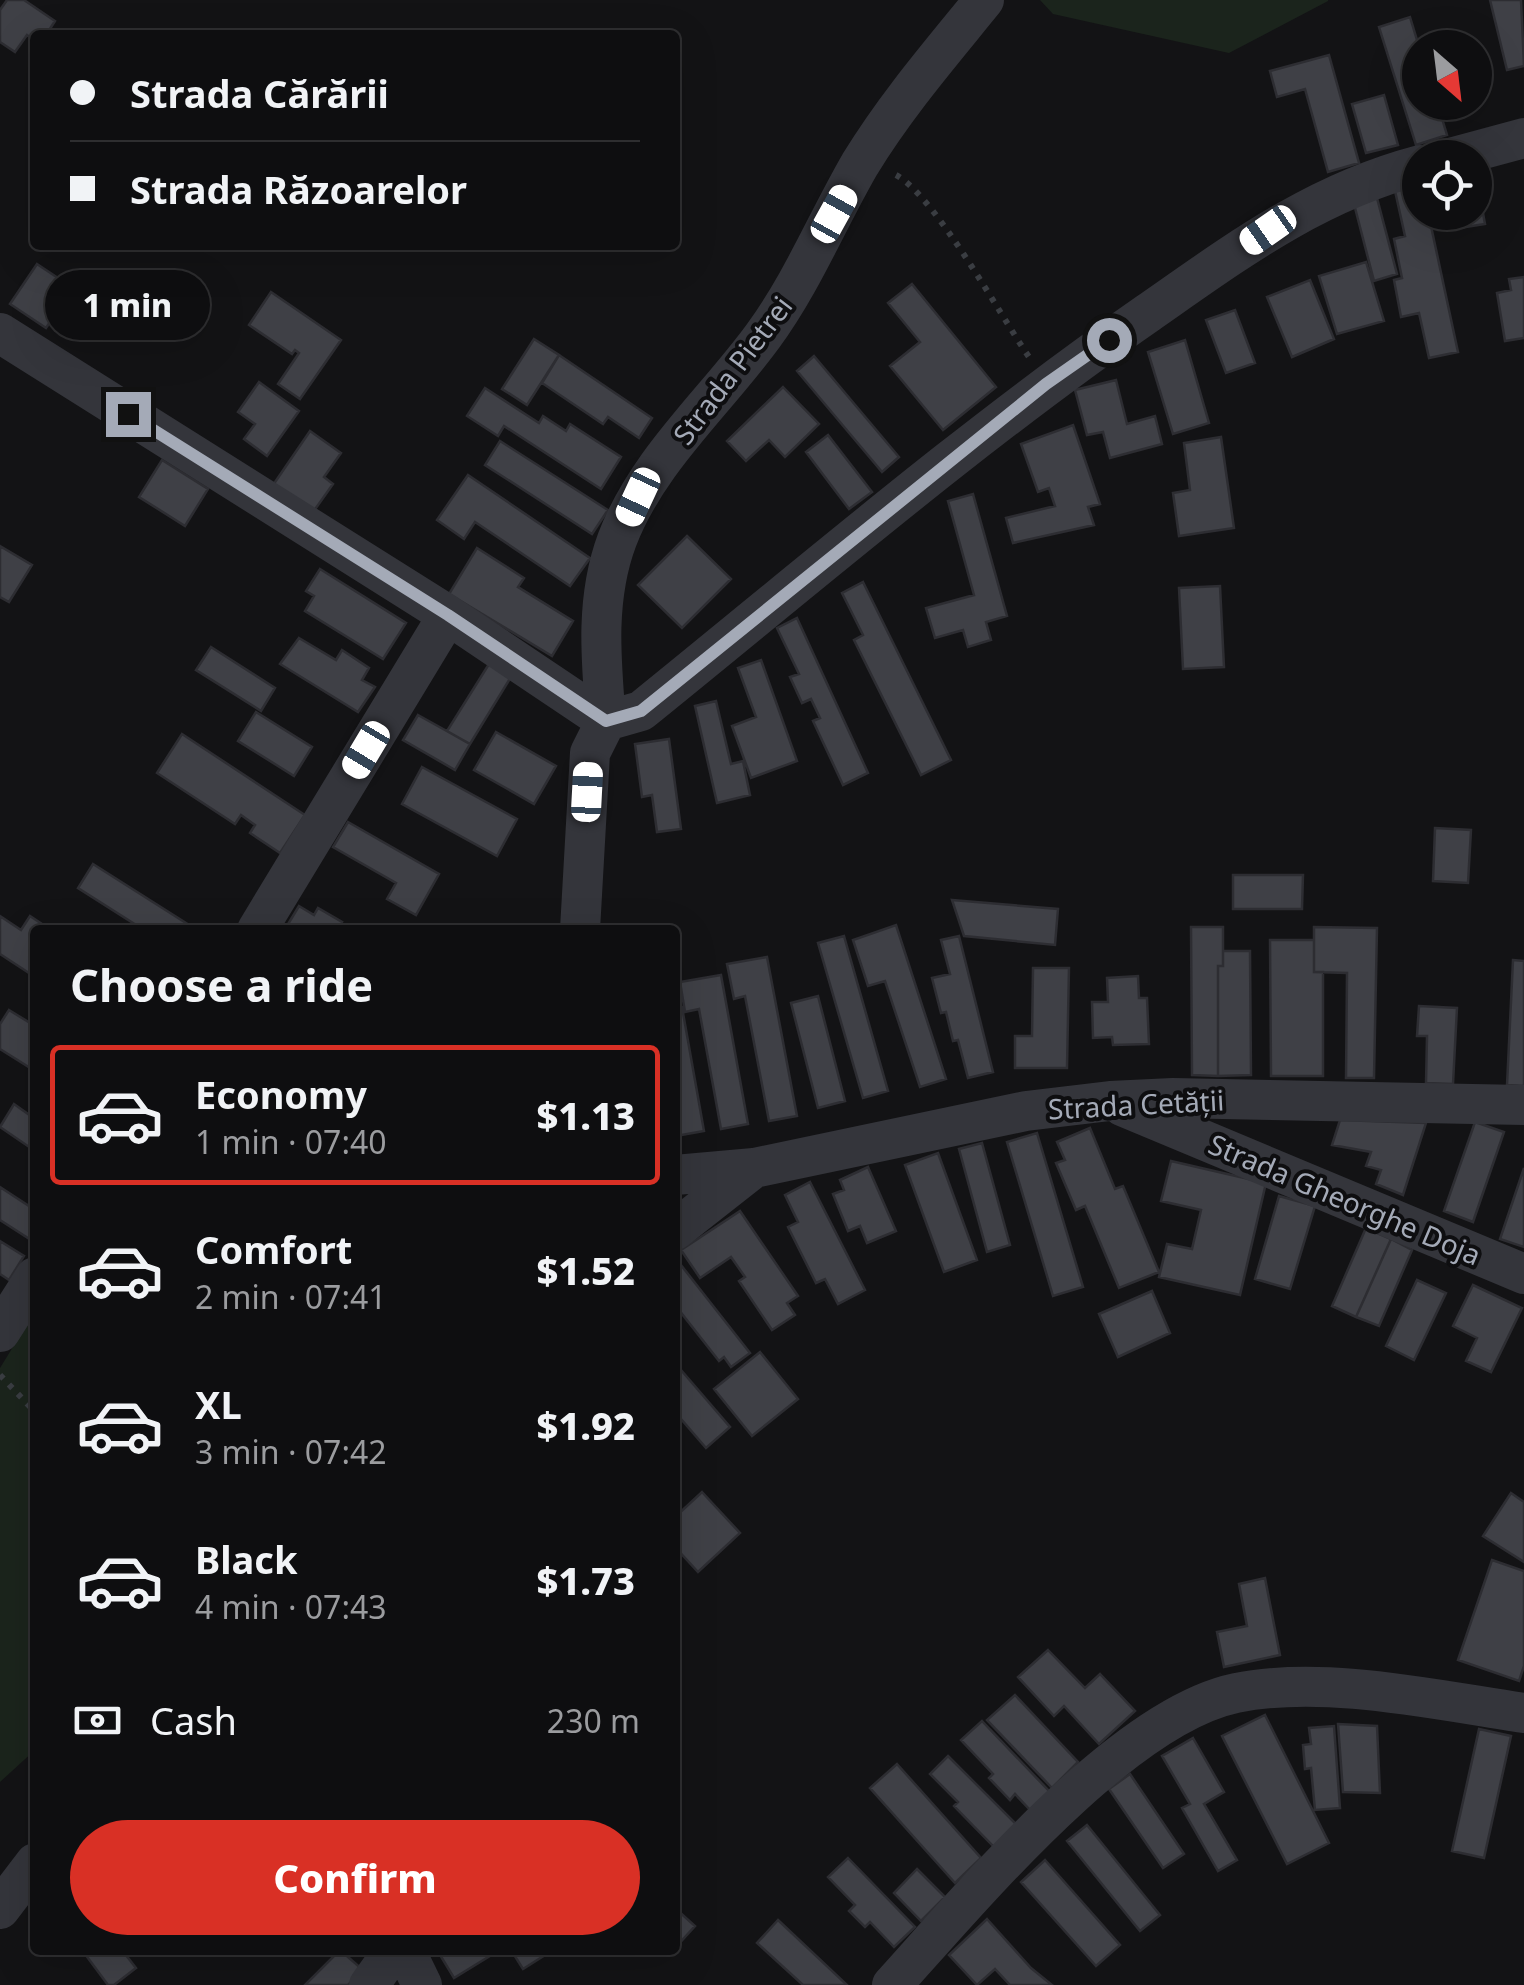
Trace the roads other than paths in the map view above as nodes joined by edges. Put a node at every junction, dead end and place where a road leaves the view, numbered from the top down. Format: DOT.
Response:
graph roads {
  1 [pos="984,0"];
  2 [pos="1524,138"];
  3 [pos="1492,147"];
  4 [pos="1402,170"];
  5 [pos="0,334"];
  6 [pos="448,615"];
  7 [pos="606,721"];
  8 [pos="260,925"];
  9 [pos="580,925"];
  10 [pos="1110,1101"];
  11 [pos="1524,1106"];
  12 [pos="754,1168"];
  13 [pos="680,1175"];
  14 [pos="680,1226"];
  15 [pos="1524,1274"];
  16 [pos="30,1285"];
  17 [pos="0,1332"];
  18 [pos="1524,1713"];
  19 [pos="30,1870"];
  20 [pos="0,1909"];
  21 [pos="390,1955"];
  22 [pos="407,1955"];
  23 [pos="369,1985"];
  24 [pos="422,1985"];
  25 [pos="892,1985"];
  1 -- 7 [label="street, Strada Pietrei"];
  2 -- 3 [label="street"];
  4 -- 7 [label="street"];
  5 -- 6 [label="street"];
  6 -- 7 [label="street"];
  6 -- 8 [label="street"];
  7 -- 9 [label="street"];
  10 -- 11 [label="street, Strada Cetății"];
  10 -- 12 [label="street, Strada Cetății"];
  10 -- 15 [label="street, Strada Gheorghe Doja"];
  12 -- 13 [label="street, Strada Cetății"];
  12 -- 14 [label="street, Strada Cetății"];
  16 -- 17 [label="street"];
  18 -- 25 [label="street"];
  19 -- 20 [label="street"];
  21 -- 23 [label="street"];
  22 -- 24 [label="street"];
}
